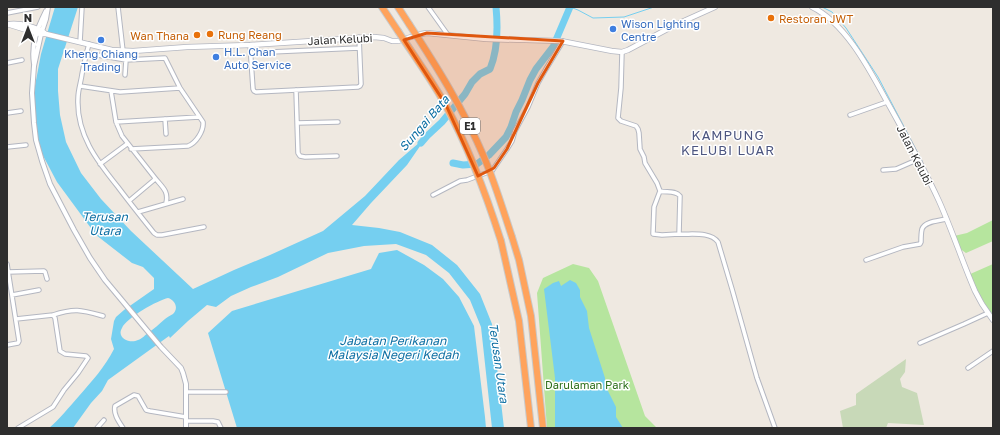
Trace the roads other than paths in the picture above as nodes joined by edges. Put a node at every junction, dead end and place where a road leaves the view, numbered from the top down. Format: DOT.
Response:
graph roads {
  1 [pos="38,7"];
  2 [pos="82,7"];
  3 [pos="118,7"];
  4 [pos="382,7"];
  5 [pos="398,7"];
  6 [pos="428,7"];
  7 [pos="713,7"];
  8 [pos="812,7"];
  9 [pos="47,8"];
  10 [pos="7,13"];
  11 [pos="8,24"];
  12 [pos="41,32"];
  13 [pos="448,35"];
  14 [pos="359,37"];
  15 [pos="562,41"];
  16 [pos="80,42"];
  17 [pos="89,44"];
  18 [pos="250,45"];
  19 [pos="359,48"];
  20 [pos="123,51"];
  21 [pos="133,51"];
  22 [pos="622,52"];
  23 [pos="86,53"];
  24 [pos="250,53"];
  25 [pos="22,60"];
  26 [pos="126,60"];
  27 [pos="133,60"];
  28 [pos="7,63"];
  29 [pos="125,75"];
  30 [pos="80,86"];
  31 [pos="180,88"];
  32 [pos="296,90"];
  33 [pos="111,91"];
  34 [pos="887,102"];
  35 [pos="21,111"];
  36 [pos="7,113"];
  37 [pos="850,115"];
  38 [pos="199,117"];
  39 [pos="165,119"];
  40 [pos="116,122"];
  41 [pos="338,122"];
  42 [pos="297,123"];
  43 [pos="166,134"];
  44 [pos="127,144"];
  45 [pos="26,145"];
  46 [pos="7,147"];
  47 [pos="131,148"];
  48 [pos="337,156"];
  49 [pos="918,159"];
  50 [pos="100,164"];
  51 [pos="883,170"];
  52 [pos="155,178"];
  53 [pos="660,191"];
  54 [pos="433,195"];
  55 [pos="184,199"];
  56 [pos="129,201"];
  57 [pos="166,203"];
  58 [pos="138,212"];
  59 [pos="946,219"];
  60 [pos="204,227"];
  61 [pos="678,234"];
  62 [pos="866,260"];
  63 [pos="7,264"];
  64 [pos="8,272"];
  65 [pos="47,279"];
  66 [pos="38,290"];
  67 [pos="7,292"];
  68 [pos="12,293"];
  69 [pos="988,313"];
  70 [pos="53,315"];
  71 [pos="103,316"];
  72 [pos="16,319"];
  73 [pos="993,320"];
  74 [pos="920,343"];
  75 [pos="7,345"];
  76 [pos="993,351"];
  77 [pos="968,368"];
  78 [pos="186,392"];
  79 [pos="226,392"];
  80 [pos="186,419"];
  81 [pos="104,420"];
  82 [pos="18,428"];
  83 [pos="97,428"];
  84 [pos="123,428"];
  85 [pos="186,428"];
  86 [pos="221,428"];
  87 [pos="531,428"];
  88 [pos="543,428"];
  89 [pos="775,428"];
  1 -- 10 [label="street"];
  2 -- 16 [label="street"];
  3 -- 20 [label="street"];
  4 -- 87 [label="highway, E1, bridge"];
  5 -- 88 [label="highway, E1, bridge"];
  6 -- 13 [label="street"];
  7 -- 22 [label="main road"];
  8 -- 34 [label="main road, Jalan Kelubi"];
  9 -- 12 [label="street"];
  11 -- 12 [label="main road, Jalan Kelubi"];
  12 -- 16 [label="main road, Jalan Kelubi"];
  12 -- 78 [label="street"];
  13 -- 14 [label="main road, Jalan Kelubi"];
  13 -- 15 [label="main road, Jalan Kelubi"];
  14 -- 18 [label="main road, Jalan Kelubi"];
  14 -- 19 [label="street"];
  15 -- 22 [label="main road, Jalan Kelubi"];
  15 -- 54 [label="street"];
  16 -- 17 [label="main road, Jalan Kelubi"];
  17 -- 20 [label="main road, Jalan Kelubi"];
  17 -- 23 [label="street"];
  18 -- 21 [label="main road, Jalan Kelubi"];
  18 -- 24 [label="street"];
  19 -- 24 [label="street"];
  19 -- 32 [label="street"];
  20 -- 21 [label="main road, Jalan Kelubi"];
  21 -- 27 [label="street"];
  22 -- 53 [label="street"];
  23 -- 26 [label="street"];
  23 -- 30 [label="street"];
  24 -- 32 [label="street"];
  25 -- 28 [label="street"];
  26 -- 27 [label="street"];
  26 -- 29 [label="street"];
  27 -- 31 [label="street"];
  30 -- 33 [label="street"];
  30 -- 50 [label="street"];
  31 -- 33 [label="street"];
  31 -- 38 [label="street"];
  32 -- 42 [label="street"];
  33 -- 40 [label="street"];
  34 -- 37 [label="street"];
  34 -- 49 [label="main road, Jalan Kelubi"];
  35 -- 36 [label="street"];
  38 -- 39 [label="street"];
  38 -- 47 [label="street"];
  39 -- 40 [label="street"];
  39 -- 43 [label="street"];
  40 -- 44 [label="street"];
  41 -- 42 [label="street"];
  42 -- 48 [label="street"];
  44 -- 47 [label="street"];
  44 -- 50 [label="street"];
  45 -- 46 [label="street"];
  47 -- 52 [label="street"];
  49 -- 51 [label="street"];
  49 -- 59 [label="main road, Jalan Kelubi"];
  50 -- 56 [label="street"];
  52 -- 56 [label="street"];
  52 -- 57 [label="street"];
  53 -- 61 [label="street"];
  53 -- 61 [label="street"];
  55 -- 57 [label="street"];
  56 -- 58 [label="street"];
  57 -- 58 [label="street"];
  58 -- 60 [label="street"];
  59 -- 62 [label="street"];
  59 -- 69 [label="main road, Jalan Kelubi"];
  61 -- 89 [label="street"];
  63 -- 64 [label="street"];
  64 -- 65 [label="street"];
  64 -- 68 [label="street"];
  66 -- 68 [label="street"];
  67 -- 68 [label="street"];
  68 -- 72 [label="street"];
  69 -- 73 [label="main road, Jalan Kelubi"];
  69 -- 74 [label="street"];
  70 -- 71 [label="street"];
  70 -- 72 [label="street"];
  70 -- 82 [label="street"];
  72 -- 75 [label="street"];
  76 -- 77 [label="street"];
  78 -- 79 [label="street"];
  78 -- 80 [label="street"];
  80 -- 84 [label="street"];
  80 -- 85 [label="street"];
  80 -- 86 [label="street"];
  81 -- 83 [label="street"];
}
